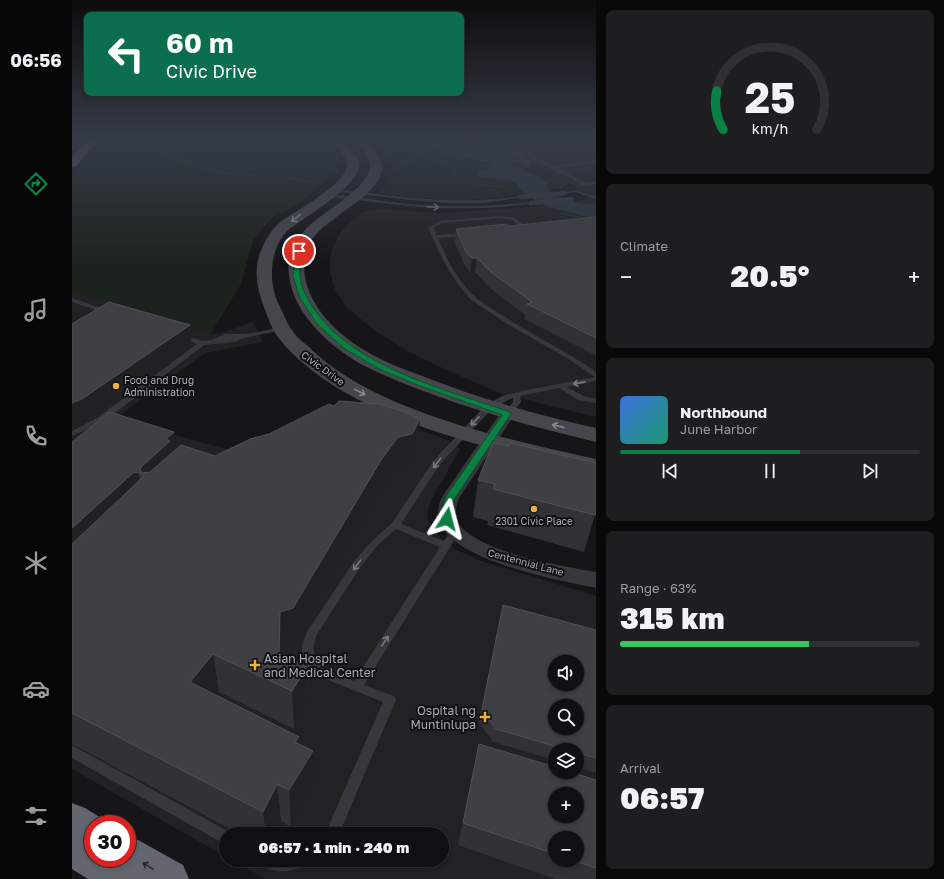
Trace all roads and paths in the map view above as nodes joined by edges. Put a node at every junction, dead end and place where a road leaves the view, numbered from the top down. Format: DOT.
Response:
graph roads {
  1 [pos="305,182"];
  2 [pos="342,182"];
  3 [pos="371,182"];
  4 [pos="584,183"];
  5 [pos="596,183"];
  6 [pos="328,190"];
  7 [pos="575,191"];
  8 [pos="356,196"];
  9 [pos="586,196"];
  10 [pos="596,198"];
  11 [pos="505,230"];
  12 [pos="474,233"];
  13 [pos="434,237"];
  14 [pos="72,300"];
  15 [pos="115,314"];
  16 [pos="281,329"];
  17 [pos="173,333"];
  18 [pos="202,343"];
  19 [pos="596,375"];
  20 [pos="596,379"];
  21 [pos="561,386"];
  22 [pos="596,401"];
  23 [pos="503,406"];
  24 [pos="72,434"];
  25 [pos="462,434"];
  26 [pos="596,435"];
  27 [pos="488,441"];
  28 [pos="596,466"];
  29 [pos="395,525"];
  30 [pos="450,538"];
  31 [pos="596,580"];
  32 [pos="357,686"];
  33 [pos="72,752"];
  34 [pos="72,821"];
  35 [pos="335,827"];
  36 [pos="84,828"];
  37 [pos="219,834"];
  38 [pos="72,847"];
  39 [pos="136,859"];
  40 [pos="123,879"];
  41 [pos="169,879"];
  1 -- 6 [label="path"];
  2 -- 6 [label="main road, Civic Drive"];
  3 -- 8 [label="main road"];
  4 -- 5 [label="lane"];
  4 -- 7 [label="lane"];
  6 -- 8 [label="lane"];
  6 -- 8 [label="lane"];
  6 -- 16 [label="main road, Civic Drive, one-way"];
  7 -- 8 [label="lane, bridge"];
  7 -- 9 [label="lane"];
  8 -- 9 [label="lane, one-way, bridge"];
  8 -- 23 [label="main road"];
  9 -- 10 [label="lane"];
  11 -- 13 [label="lane"];
  12 -- 13 [label="lane"];
  13 -- 19 [label="lane"];
  14 -- 15 [label="lane"];
  16 -- 18 [label="lane"];
  16 -- 25 [label="main road, Civic Drive, one-way"];
  17 -- 18 [label="lane"];
  18 -- 24 [label="lane"];
  20 -- 21 [label="lane, one-way"];
  21 -- 22 [label="lane"];
  21 -- 23 [label="lane"];
  23 -- 25 [label="lane, one-way"];
  26 -- 23 [label="main road, one-way"];
  23 -- 27 [label="street"];
  25 -- 27 [label="main road, Civic Drive"];
  25 -- 29 [label="lane, one-way"];
  27 -- 28 [label="main road, Civic Drive"];
  27 -- 30 [label="street"];
  29 -- 30 [label="lane"];
  29 -- 32 [label="lane, one-way"];
  30 -- 31 [label="street, Centennial Lane"];
  32 -- 30 [label="lane, one-way"];
  32 -- 35 [label="lane"];
  33 -- 37 [label="lane"];
  34 -- 36 [label="highway"];
  38 -- 40 [label="highway"];
  41 -- 39 [label="highway, one-way"];
}
